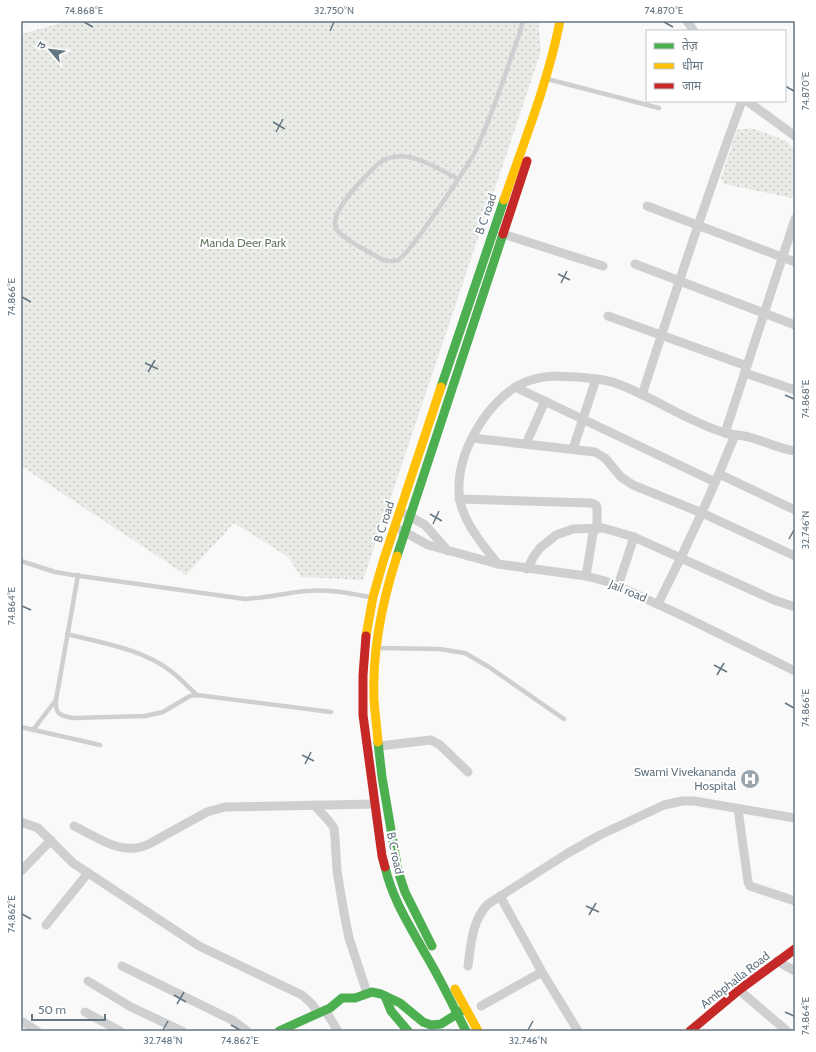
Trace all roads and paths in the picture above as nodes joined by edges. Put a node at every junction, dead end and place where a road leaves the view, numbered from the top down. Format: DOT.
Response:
graph roads {
  1 [pos="523,21"];
  2 [pos="560,21"];
  3 [pos="568,21"];
  4 [pos="687,21"];
  5 [pos="693,30"];
  6 [pos="562,52"];
  7 [pos="552,78"];
  8 [pos="742,102"];
  9 [pos="747,102"];
  10 [pos="658,108"];
  11 [pos="795,136"];
  12 [pos="458,179"];
  13 [pos="647,206"];
  14 [pos="795,219"];
  15 [pos="699,225"];
  16 [pos="503,234"];
  17 [pos="783,258"];
  18 [pos="795,262"];
  19 [pos="635,264"];
  20 [pos="603,266"];
  21 [pos="679,280"];
  22 [pos="472,293"];
  23 [pos="483,296"];
  24 [pos="763,314"];
  25 [pos="608,316"];
  26 [pos="795,325"];
  27 [pos="662,335"];
  28 [pos="746,369"];
  29 [pos="596,379"];
  30 [pos="515,388"];
  31 [pos="795,390"];
  32 [pos="642,395"];
  33 [pos="545,401"];
  34 [pos="584,419"];
  35 [pos="725,433"];
  36 [pos="735,434"];
  37 [pos="472,438"];
  38 [pos="526,444"];
  39 [pos="573,449"];
  40 [pos="795,451"];
  41 [pos="717,478"];
  42 [pos="459,499"];
  43 [pos="795,510"];
  44 [pos="399,511"];
  45 [pos="702,513"];
  46 [pos="411,516"];
  47 [pos="394,526"];
  48 [pos="597,528"];
  49 [pos="406,532"];
  50 [pos="634,537"];
  51 [pos="448,551"];
  52 [pos="795,556"];
  53 [pos="682,558"];
  54 [pos="21,561"];
  55 [pos="498,564"];
  56 [pos="527,569"];
  57 [pos="78,575"];
  58 [pos="586,576"];
  59 [pos="618,586"];
  60 [pos="373,598"];
  61 [pos="384,600"];
  62 [pos="658,604"];
  63 [pos="795,607"];
  64 [pos="67,634"];
  65 [pos="376,648"];
  66 [pos="795,670"];
  67 [pos="197,695"];
  68 [pos="56,700"];
  69 [pos="332,712"];
  70 [pos="564,720"];
  71 [pos="21,728"];
  72 [pos="33,730"];
  73 [pos="100,745"];
  74 [pos="379,746"];
  75 [pos="468,772"];
  76 [pos="374,804"];
  77 [pos="314,805"];
  78 [pos="738,808"];
  79 [pos="795,818"];
  80 [pos="21,822"];
  81 [pos="74,826"];
  82 [pos="51,840"];
  83 [pos="21,871"];
  84 [pos="88,873"];
  85 [pos="500,896"];
  86 [pos="795,901"];
  87 [pos="46,925"];
  88 [pos="795,949"];
  89 [pos="777,962"];
  90 [pos="122,966"];
  91 [pos="468,966"];
  92 [pos="795,971"];
  93 [pos="542,972"];
  94 [pos="88,981"];
  95 [pos="739,990"];
  96 [pos="367,993"];
  97 [pos="385,996"];
  98 [pos="480,1006"];
  99 [pos="466,1008"];
  100 [pos="324,1010"];
  101 [pos="85,1012"];
  102 [pos="458,1014"];
  103 [pos="23,1022"];
  104 [pos="433,1028"];
  105 [pos="37,1031"];
  106 [pos="120,1031"];
  107 [pos="182,1031"];
  108 [pos="247,1031"];
  109 [pos="279,1031"];
  110 [pos="338,1031"];
  111 [pos="408,1031"];
  112 [pos="466,1031"];
  113 [pos="478,1031"];
  114 [pos="578,1031"];
  115 [pos="690,1031"];
  116 [pos="787,1031"];
  1 -- 12 [label="lane"];
  2 -- 7 [label="main road, B C road"];
  3 -- 6 [label="main road"];
  4 -- 5 [label="street"];
  7 -- 10 [label="lane"];
  7 -- 16 [label="main road"];
  7 -- 22 [label="main road, B C road"];
  8 -- 15 [label="street"];
  9 -- 11 [label="street"];
  12 -- 12 [label="lane"];
  13 -- 15 [label="street"];
  14 -- 17 [label="street"];
  15 -- 17 [label="street"];
  15 -- 21 [label="street"];
  16 -- 20 [label="street"];
  16 -- 23 [label="main road"];
  17 -- 18 [label="street"];
  17 -- 24 [label="street"];
  19 -- 21 [label="street"];
  21 -- 24 [label="street"];
  21 -- 27 [label="street"];
  22 -- 23 [label="main road"];
  22 -- 44 [label="main road, B C road"];
  23 -- 46 [label="main road"];
  24 -- 26 [label="street"];
  24 -- 28 [label="street"];
  25 -- 27 [label="street"];
  27 -- 28 [label="street"];
  27 -- 32 [label="street"];
  28 -- 31 [label="street"];
  28 -- 35 [label="street"];
  29 -- 30 [label="street"];
  29 -- 32 [label="street"];
  29 -- 34 [label="street"];
  30 -- 33 [label="street"];
  30 -- 37 [label="street"];
  32 -- 35 [label="street"];
  33 -- 34 [label="street"];
  33 -- 38 [label="street"];
  34 -- 39 [label="street"];
  34 -- 41 [label="street"];
  35 -- 36 [label="street"];
  36 -- 40 [label="street"];
  36 -- 41 [label="street"];
  37 -- 38 [label="street"];
  37 -- 42 [label="street"];
  38 -- 39 [label="street"];
  39 -- 45 [label="street"];
  41 -- 43 [label="street"];
  41 -- 45 [label="street"];
  42 -- 48 [label="street"];
  42 -- 55 [label="street"];
  44 -- 46 [label="street"];
  44 -- 47 [label="main road, B C road"];
  45 -- 52 [label="street"];
  45 -- 53 [label="street"];
  46 -- 49 [label="main road"];
  46 -- 51 [label="street"];
  47 -- 49 [label="street, Jail road"];
  47 -- 60 [label="main road, B C road"];
  48 -- 50 [label="street"];
  48 -- 56 [label="street"];
  48 -- 58 [label="street"];
  49 -- 51 [label="street, Jail road"];
  49 -- 61 [label="main road"];
  50 -- 53 [label="street"];
  50 -- 59 [label="street"];
  51 -- 55 [label="street, Jail road"];
  53 -- 62 [label="street"];
  53 -- 63 [label="street"];
  54 -- 57 [label="lane"];
  55 -- 56 [label="street, Jail road"];
  56 -- 58 [label="street, Jail road"];
  57 -- 60 [label="lane"];
  57 -- 64 [label="lane"];
  58 -- 59 [label="street, Jail road"];
  59 -- 62 [label="street, Jail road"];
  60 -- 61 [label="lane"];
  60 -- 76 [label="main road, B C road"];
  61 -- 65 [label="main road"];
  62 -- 66 [label="street, Jail road"];
  64 -- 67 [label="lane"];
  64 -- 68 [label="lane"];
  65 -- 70 [label="lane"];
  65 -- 74 [label="main road"];
  67 -- 68 [label="lane"];
  67 -- 69 [label="lane"];
  68 -- 72 [label="lane"];
  71 -- 72 [label="lane"];
  72 -- 73 [label="lane"];
  74 -- 75 [label="street"];
  74 -- 99 [label="main road"];
  76 -- 77 [label="street"];
  76 -- 102 [label="main road, B C road"];
  77 -- 81 [label="street"];
  77 -- 96 [label="street"];
  78 -- 79 [label="street"];
  78 -- 85 [label="street"];
  78 -- 86 [label="street"];
  80 -- 82 [label="street"];
  82 -- 83 [label="street"];
  82 -- 84 [label="street"];
  84 -- 87 [label="street"];
  84 -- 100 [label="street"];
  85 -- 91 [label="street"];
  85 -- 93 [label="street"];
  88 -- 89 [label="main road, Ambphalla Road"];
  89 -- 92 [label="street"];
  89 -- 95 [label="main road, Ambphalla Road"];
  90 -- 108 [label="street"];
  93 -- 98 [label="street"];
  93 -- 114 [label="street"];
  94 -- 107 [label="street"];
  95 -- 115 [label="main road, Ambphalla Road"];
  95 -- 116 [label="street"];
  96 -- 97 [label="main road"];
  96 -- 100 [label="main road"];
  97 -- 104 [label="main road"];
  97 -- 111 [label="main road"];
  99 -- 102 [label="main road"];
  99 -- 113 [label="main road"];
  100 -- 109 [label="main road"];
  100 -- 110 [label="street"];
  101 -- 106 [label="street"];
  102 -- 104 [label="main road"];
  102 -- 112 [label="main road, B C road"];
  103 -- 105 [label="street"];
}
